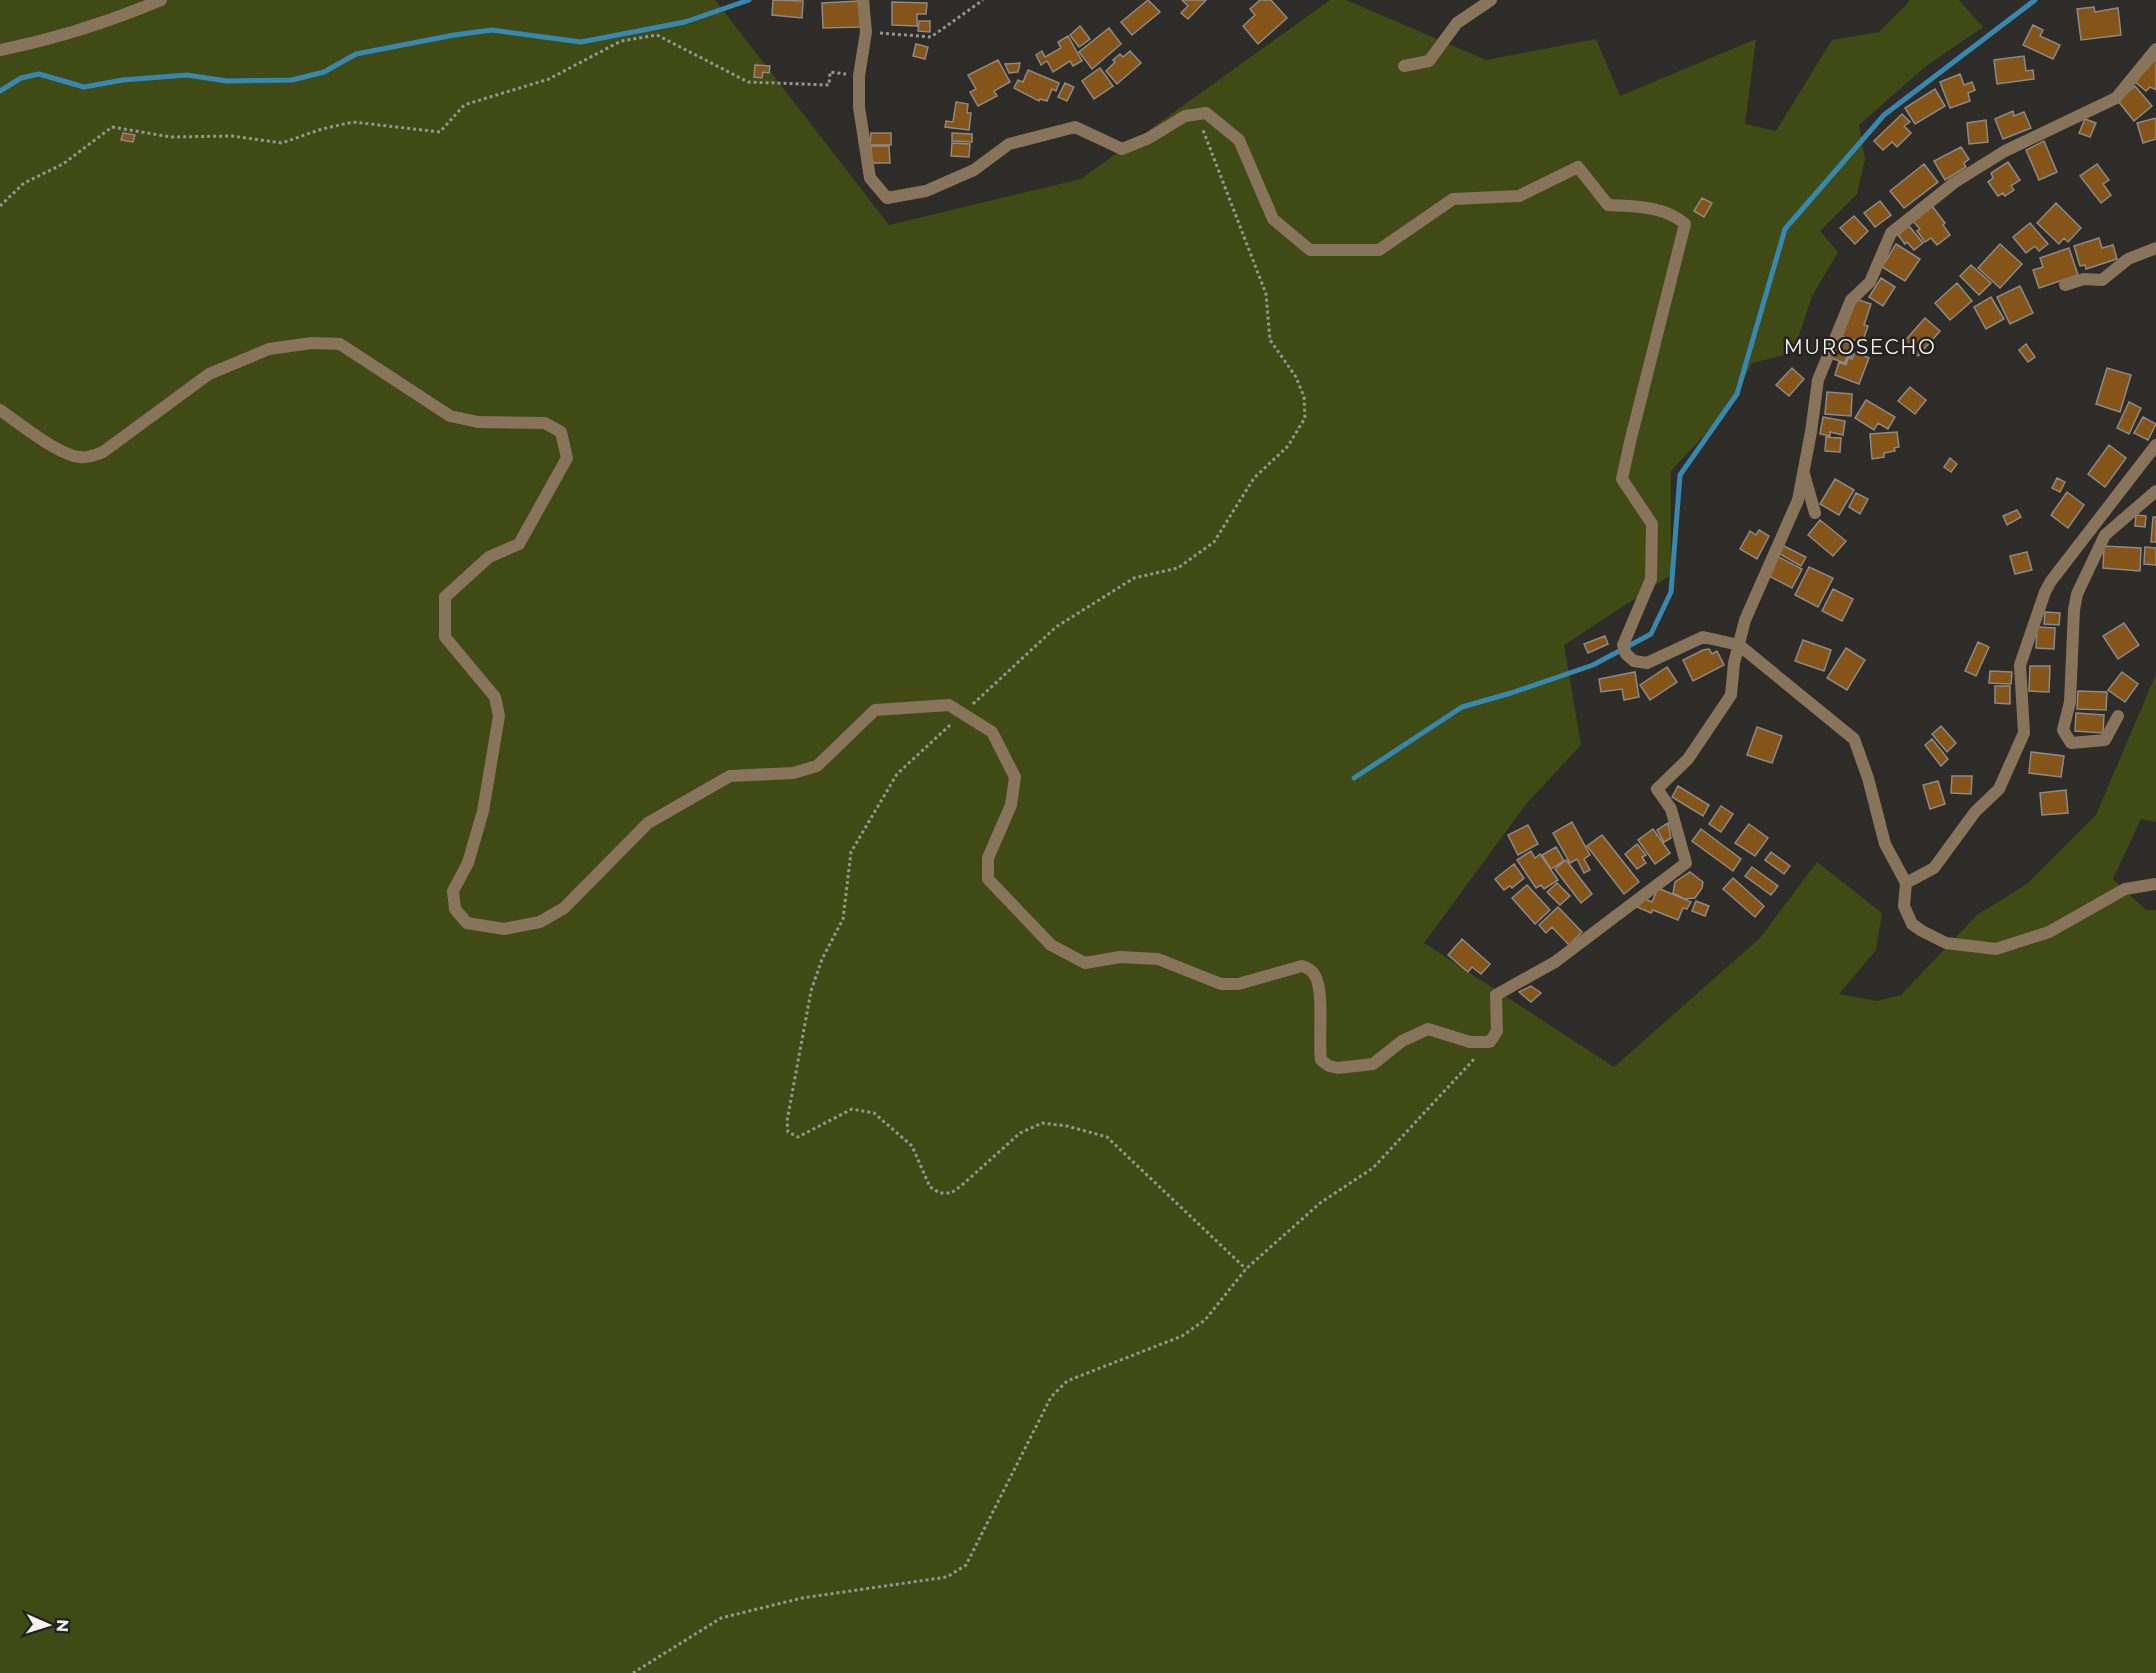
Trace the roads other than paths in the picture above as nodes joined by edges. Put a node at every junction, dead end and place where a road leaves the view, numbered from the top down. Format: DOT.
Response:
graph roads {
  1 [pos="161,0"];
  2 [pos="863,0"];
  3 [pos="1491,0"];
  4 [pos="2156,49"];
  5 [pos="0,50"];
  6 [pos="1404,66"];
  7 [pos="2156,248"];
  8 [pos="2065,285"];
  9 [pos="0,410"];
  10 [pos="2156,445"];
  11 [pos="1803,470"];
  12 [pos="2156,491"];
  13 [pos="1815,513"];
  14 [pos="1739,645"];
  15 [pos="2118,716"];
  16 [pos="1906,883"];
  17 [pos="2156,885"];
  1 -- 5 [label="street"];
  2 -- 14 [label="street"];
  3 -- 6 [label="street"];
  4 -- 11 [label="street"];
  7 -- 8 [label="street"];
  9 -- 14 [label="street"];
  10 -- 16 [label="street"];
  11 -- 13 [label="street"];
  11 -- 14 [label="street"];
  12 -- 15 [label="street"];
  14 -- 16 [label="street"];
  16 -- 17 [label="street"];
}
